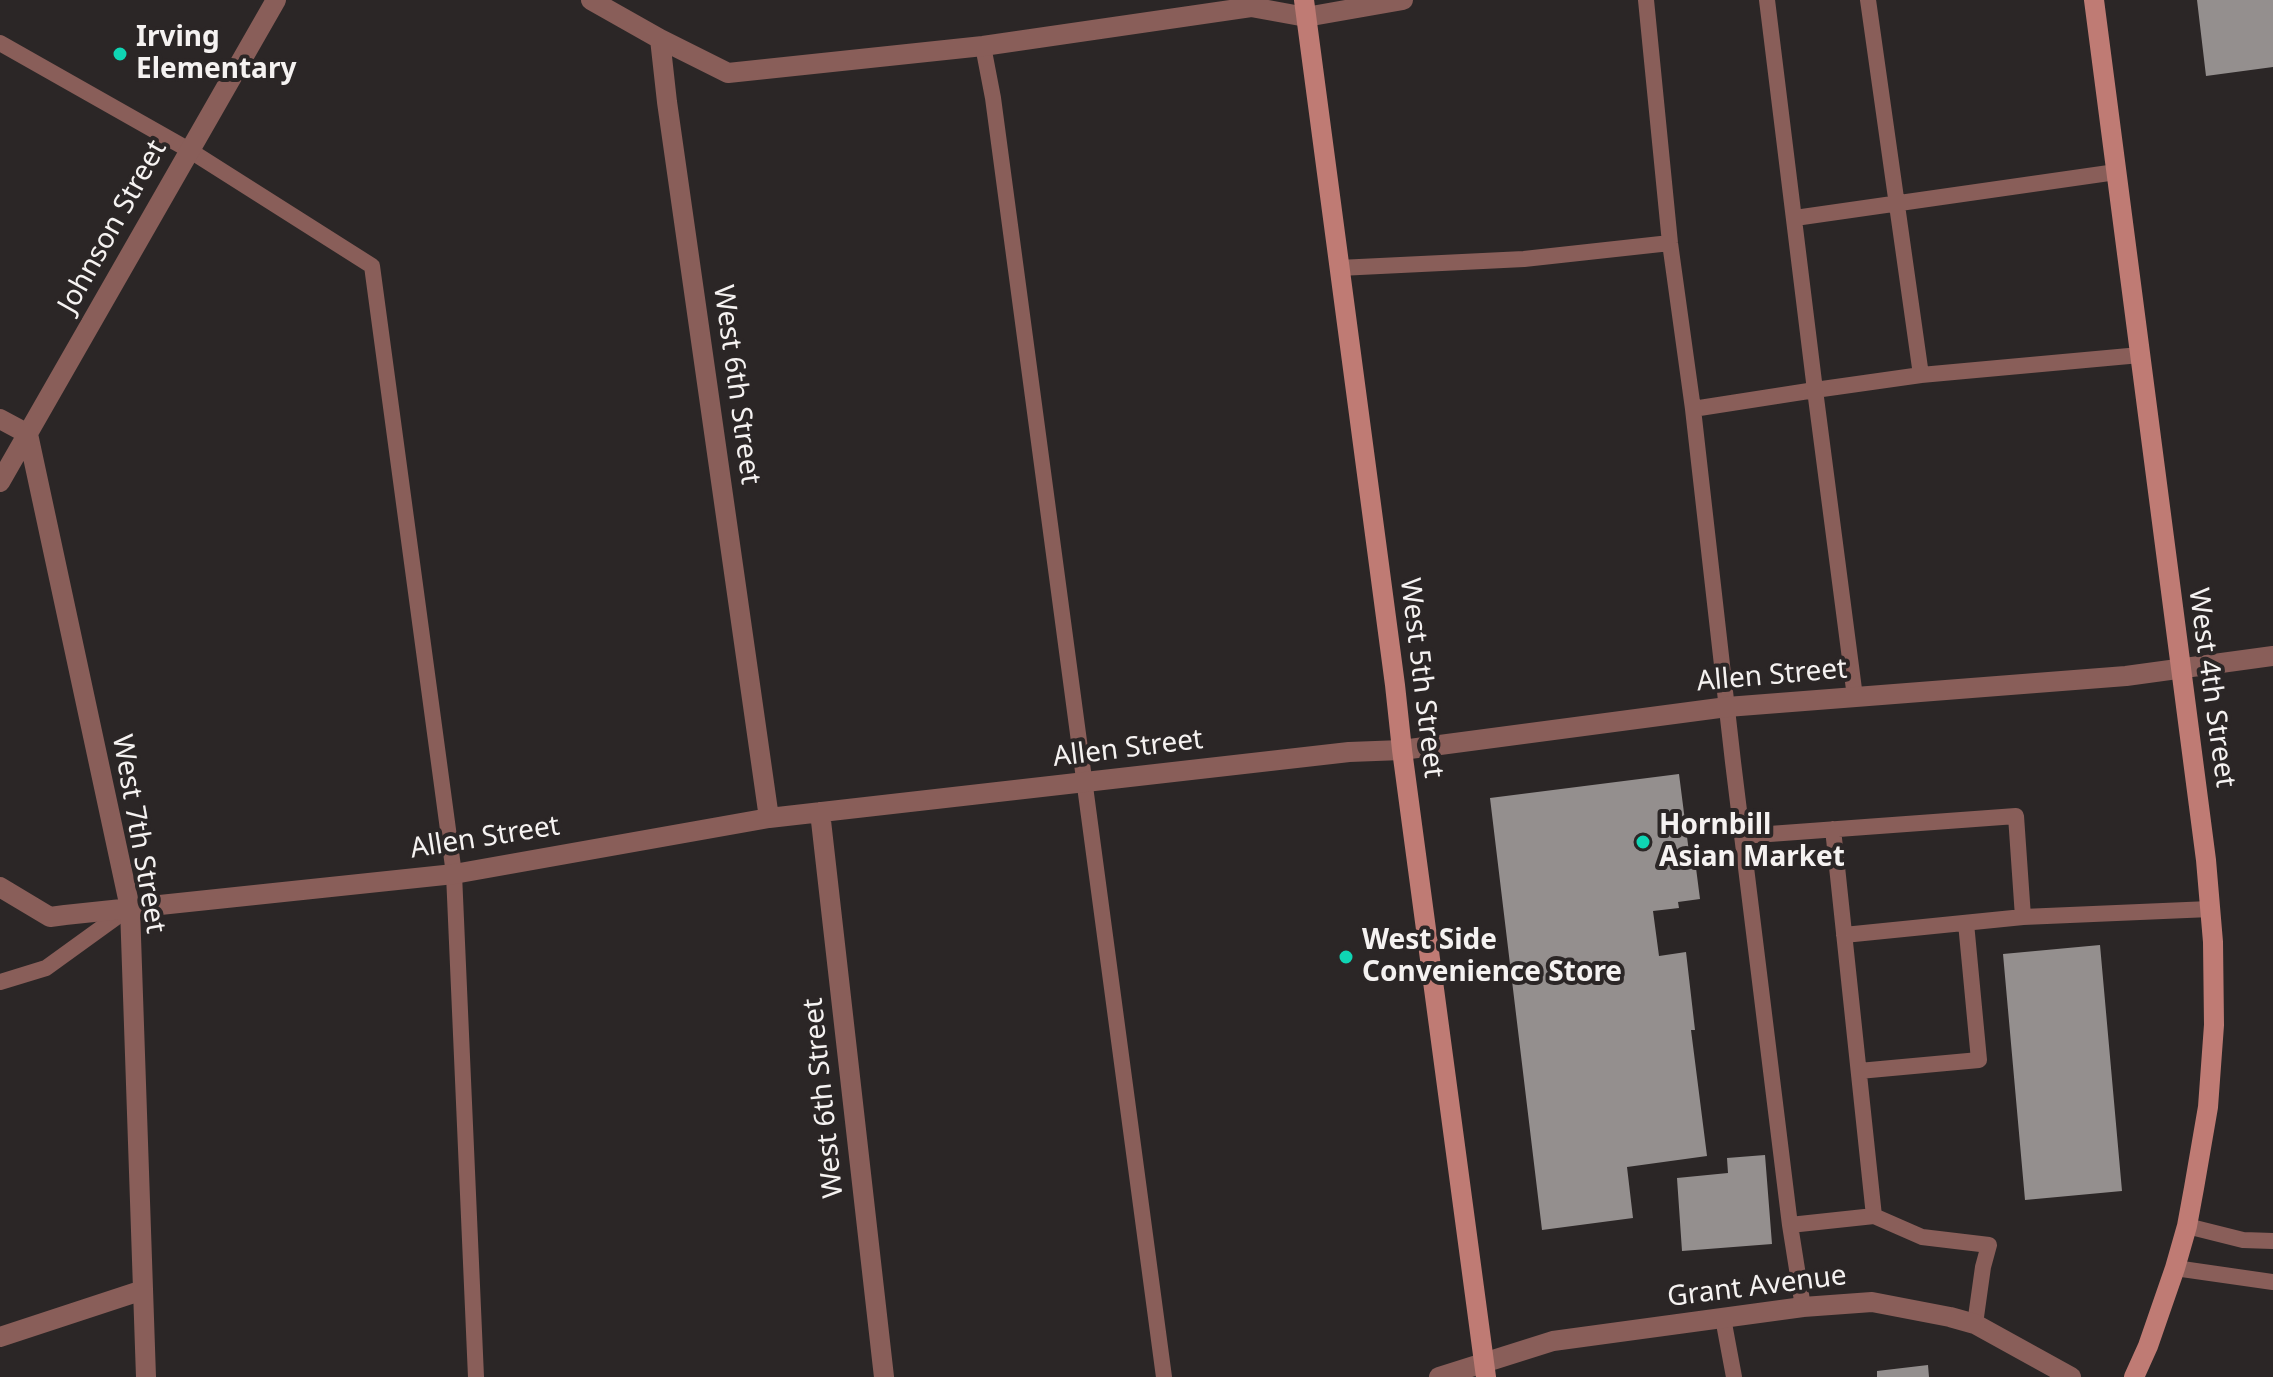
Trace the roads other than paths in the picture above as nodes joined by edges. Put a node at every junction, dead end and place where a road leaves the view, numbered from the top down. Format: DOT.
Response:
graph roads {
  1 [pos="276,0"];
  2 [pos="591,0"];
  3 [pos="1403,0"];
  4 [pos="1646,0"];
  5 [pos="1767,0"];
  6 [pos="1868,0"];
  7 [pos="2094,0"];
  8 [pos="1305,8"];
  9 [pos="660,39"];
  10 [pos="0,43"];
  11 [pos="983,46"];
  12 [pos="189,150"];
  13 [pos="2116,172"];
  14 [pos="1896,204"];
  15 [pos="1795,218"];
  16 [pos="1670,243"];
  17 [pos="1339,268"];
  18 [pos="2140,355"];
  19 [pos="1921,375"];
  20 [pos="1815,390"];
  21 [pos="1693,409"];
  22 [pos="0,419"];
  23 [pos="28,434"];
  24 [pos="0,482"];
  25 [pos="2273,656"];
  26 [pos="2180,668"];
  27 [pos="1855,697"];
  28 [pos="1727,707"];
  29 [pos="1402,750"];
  30 [pos="1085,782"];
  31 [pos="820,812"];
  32 [pos="769,818"];
  33 [pos="1833,829"];
  34 [pos="1742,836"];
  35 [pos="454,874"];
  36 [pos="0,887"];
  37 [pos="130,908"];
  38 [pos="2210,909"];
  39 [pos="2023,917"];
  40 [pos="1966,923"];
  41 [pos="1844,935"];
  42 [pos="0,982"];
  43 [pos="1859,1071"];
  44 [pos="1874,1216"];
  45 [pos="1790,1225"];
  46 [pos="2187,1226"];
  47 [pos="2273,1241"];
  48 [pos="2175,1268"];
  49 [pos="2273,1282"];
  50 [pos="143,1290"];
  51 [pos="1803,1307"];
  52 [pos="1723,1318"];
  53 [pos="1975,1324"];
  54 [pos="0,1337"];
  55 [pos="1485,1370"];
  56 [pos="146,1377"];
  57 [pos="476,1377"];
  58 [pos="884,1377"];
  59 [pos="1164,1377"];
  60 [pos="1439,1377"];
  61 [pos="1734,1377"];
  62 [pos="2071,1377"];
  63 [pos="2134,1377"];
  1 -- 12 [label="street, Johnson Street"];
  2 -- 9 [label="street"];
  3 -- 8 [label="street"];
  4 -- 16 [label="lane"];
  5 -- 15 [label="lane"];
  6 -- 14 [label="lane"];
  7 -- 13 [label="main road, West 4th Street"];
  8 -- 11 [label="street"];
  8 -- 17 [label="main road, West 5th Street"];
  9 -- 11 [label="street"];
  9 -- 32 [label="street, West 6th Street"];
  10 -- 12 [label="lane"];
  11 -- 30 [label="lane"];
  12 -- 23 [label="street, Johnson Street"];
  12 -- 35 [label="lane"];
  13 -- 14 [label="lane"];
  13 -- 18 [label="main road, West 4th Street"];
  14 -- 15 [label="lane"];
  14 -- 19 [label="lane"];
  15 -- 20 [label="lane"];
  16 -- 17 [label="lane"];
  16 -- 21 [label="lane"];
  17 -- 29 [label="main road, West 5th Street"];
  18 -- 19 [label="lane"];
  18 -- 26 [label="main road, West 4th Street"];
  19 -- 20 [label="lane"];
  20 -- 21 [label="lane"];
  20 -- 27 [label="lane"];
  21 -- 28 [label="lane"];
  22 -- 23 [label="street"];
  23 -- 24 [label="street, Johnson Street"];
  23 -- 37 [label="street, West 7th Street"];
  25 -- 26 [label="street, Allen Street"];
  26 -- 27 [label="street, Allen Street"];
  26 -- 38 [label="main road, West 4th Street"];
  27 -- 28 [label="street, Allen Street"];
  28 -- 29 [label="street, Allen Street"];
  28 -- 34 [label="lane"];
  29 -- 30 [label="street, Allen Street"];
  29 -- 55 [label="main road, West 5th Street"];
  30 -- 31 [label="street, Allen Street"];
  30 -- 59 [label="lane"];
  31 -- 32 [label="street, Allen Street"];
  31 -- 58 [label="street, West 6th Street"];
  32 -- 35 [label="street, Allen Street"];
  33 -- 34 [label="lane"];
  33 -- 39 [label="lane"];
  33 -- 41 [label="lane"];
  34 -- 45 [label="lane"];
  35 -- 37 [label="street, Allen Street"];
  35 -- 57 [label="lane"];
  36 -- 37 [label="street, Allen Street"];
  37 -- 42 [label="lane"];
  37 -- 50 [label="street, West 7th Street"];
  38 -- 39 [label="lane"];
  38 -- 46 [label="main road, West 4th Street"];
  39 -- 40 [label="lane"];
  40 -- 41 [label="lane"];
  40 -- 43 [label="lane"];
  41 -- 43 [label="lane"];
  43 -- 44 [label="lane"];
  44 -- 45 [label="lane"];
  44 -- 53 [label="lane"];
  45 -- 51 [label="lane"];
  46 -- 47 [label="lane"];
  46 -- 48 [label="main road, West 4th Street"];
  48 -- 49 [label="lane"];
  48 -- 63 [label="main road, West 4th Street"];
  50 -- 54 [label="street"];
  50 -- 56 [label="street, West 7th Street"];
  51 -- 52 [label="street, Grant Avenue"];
  51 -- 53 [label="street, Grant Avenue"];
  52 -- 55 [label="street, Grant Avenue"];
  52 -- 61 [label="lane"];
  53 -- 62 [label="street, Grant Avenue"];
  55 -- 60 [label="street, Grant Avenue"];
}
